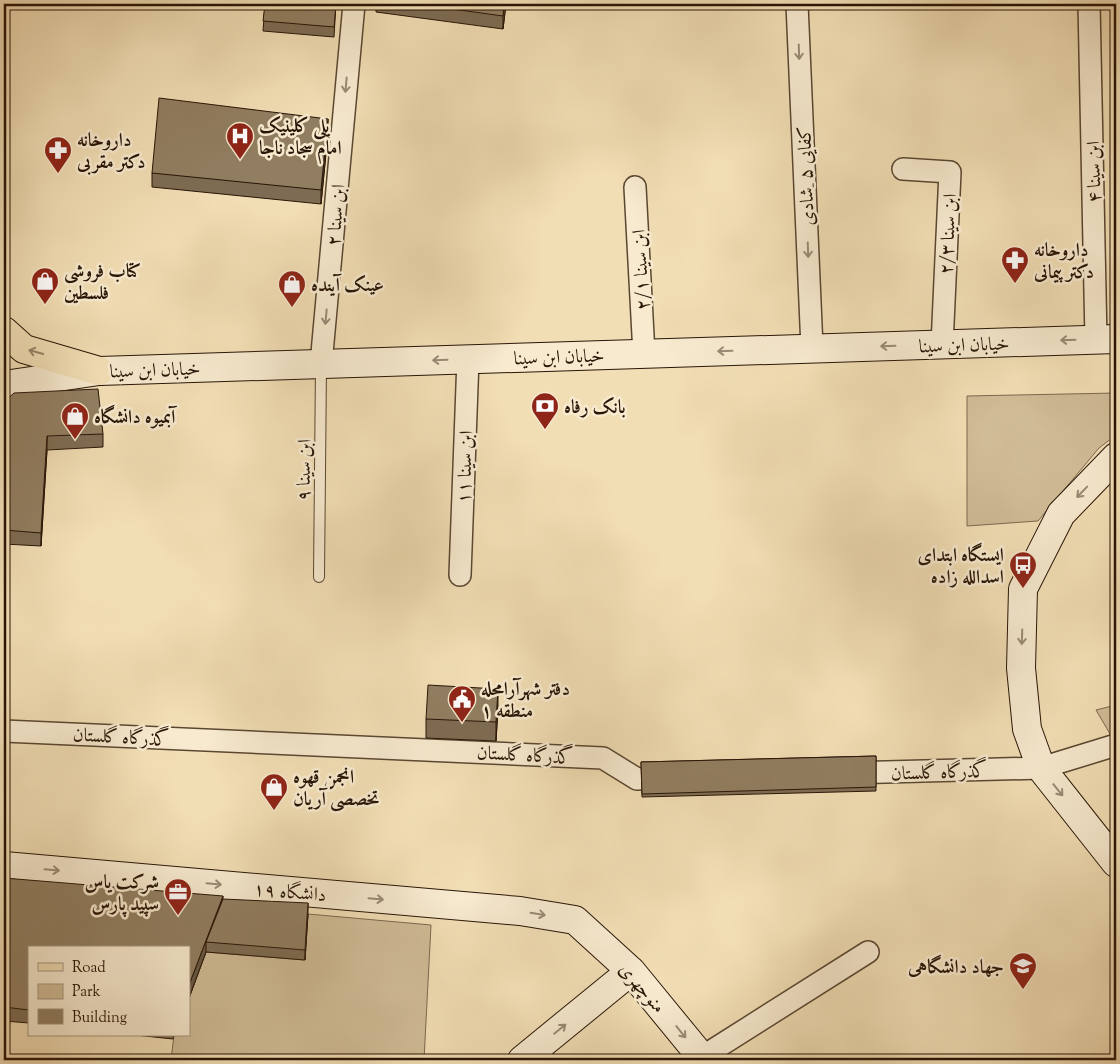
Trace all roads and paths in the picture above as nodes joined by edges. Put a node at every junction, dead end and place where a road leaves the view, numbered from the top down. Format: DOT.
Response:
graph roads {
  1 [pos="354,4"];
  2 [pos="797,4"];
  3 [pos="1089,4"];
  4 [pos="902,169"];
  5 [pos="635,187"];
  6 [pos="4,330"];
  7 [pos="1106,339"];
  8 [pos="942,344"];
  9 [pos="812,348"];
  10 [pos="644,354"];
  11 [pos="468,359"];
  12 [pos="321,364"];
  13 [pos="99,371"];
  14 [pos="4,385"];
  15 [pos="1116,457"];
  16 [pos="460,575"];
  17 [pos="319,577"];
  18 [pos="4,731"];
  19 [pos="1116,745"];
  20 [pos="1041,768"];
  21 [pos="824,774"];
  22 [pos="686,778"];
  23 [pos="1116,863"];
  24 [pos="4,866"];
  25 [pos="575,920"];
  26 [pos="868,952"];
  27 [pos="631,971"];
  28 [pos="703,1059"];
  29 [pos="522,1060"];
  1 -- 12 [label="street, ابن سینا ۲, one-way"];
  2 -- 9 [label="street, کفایی ۵ _شادی, one-way"];
  3 -- 7 [label="street, ابن سینا ۴"];
  4 -- 8 [label="street, ابن سینا ۲/۳"];
  5 -- 10 [label="street, ابن سینا ۲/۱"];
  13 -- 6 [label="main road, one-way"];
  7 -- 8 [label="main road, خیابان ابن سینا, one-way"];
  8 -- 9 [label="main road, خیابان ابن سینا, one-way"];
  9 -- 10 [label="main road, خیابان ابن سینا, one-way"];
  10 -- 11 [label="main road, خیابان ابن سینا"];
  11 -- 12 [label="main road, خیابان ابن سینا, one-way"];
  11 -- 16 [label="street, ابن سینا ۱۱"];
  12 -- 13 [label="main road, خیابان ابن سینا"];
  12 -- 17 [label="lane, ابن سینا ۹"];
  13 -- 14 [label="main road, خیابان ابن سینا"];
  15 -- 20 [label="main road, one-way"];
  18 -- 22 [label="street, گذرگاه گلستان"];
  19 -- 20 [label="street, گذرگاه گلستان"];
  20 -- 21 [label="street, گذرگاه گلستان"];
  20 -- 23 [label="main road, one-way"];
  24 -- 25 [label="main road, دانشگاه ۱۹, one-way"];
  25 -- 27 [label="main road, منوچهری"];
  26 -- 28 [label="street"];
  27 -- 28 [label="main road, منوچهری, one-way"];
  29 -- 27 [label="main road, one-way"];
}
